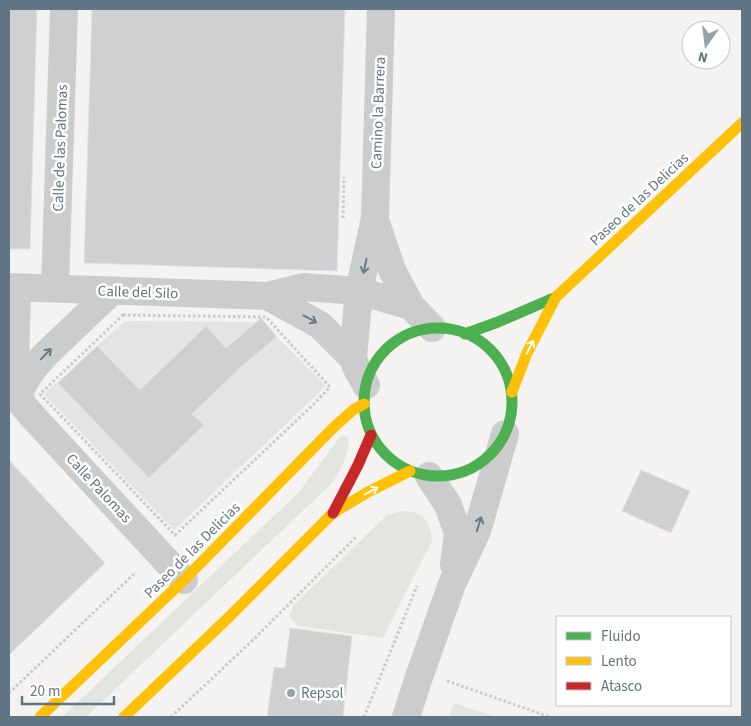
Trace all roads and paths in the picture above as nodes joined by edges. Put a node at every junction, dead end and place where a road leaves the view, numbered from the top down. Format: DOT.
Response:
graph roads {
  1 [pos="64,9"];
  2 [pos="381,9"];
  3 [pos="742,123"];
  4 [pos="344,176"];
  5 [pos="375,218"];
  6 [pos="342,225"];
  7 [pos="13,287"];
  8 [pos="54,288"];
  9 [pos="112,291"];
  10 [pos="359,291"];
  11 [pos="267,296"];
  12 [pos="556,297"];
  13 [pos="411,306"];
  14 [pos="432,328"];
  15 [pos="465,334"];
  16 [pos="353,358"];
  17 [pos="330,387"];
  18 [pos="512,392"];
  19 [pos="18,393"];
  20 [pos="365,395"];
  21 [pos="505,434"];
  22 [pos="371,435"];
  23 [pos="420,474"];
  24 [pos="333,514"];
  25 [pos="362,531"];
  26 [pos="136,572"];
  27 [pos="420,578"];
  28 [pos="184,580"];
  29 [pos="452,584"];
  30 [pos="419,677"];
  31 [pos="9,693"];
  32 [pos="324,712"];
  33 [pos="40,717"];
  34 [pos="124,717"];
  35 [pos="171,717"];
  36 [pos="342,717"];
  37 [pos="364,717"];
  38 [pos="406,717"];
  39 [pos="550,717"];
  1 -- 8 [label="street, Calle de las Palomas"];
  2 -- 5 [label="street, Camino la Barrera"];
  3 -- 12 [label="main road, Paseo de las Delicias"];
  4 -- 6 [label="path"];
  5 -- 10 [label="street, Camino la Barrera, one-way"];
  5 -- 13 [label="street, Camino la Barrera"];
  7 -- 8 [label="street, Calle del Silo"];
  7 -- 19 [label="street, Calle Palomas"];
  8 -- 9 [label="street, Calle del Silo"];
  9 -- 11 [label="street, Calle del Silo"];
  19 -- 9 [label="street, one-way"];
  10 -- 11 [label="street, Calle del Silo"];
  10 -- 13 [label="street, Calle del Silo"];
  10 -- 16 [label="street, Camino la Barrera"];
  11 -- 16 [label="street, Calle del Silo, one-way"];
  12 -- 15 [label="main road, Paseo de las Delicias"];
  18 -- 12 [label="main road, Paseo de las Delicias, one-way"];
  13 -- 14 [label="street"];
  14 -- 15 [label="main road"];
  14 -- 20 [label="main road"];
  15 -- 18 [label="main road"];
  16 -- 20 [label="street, Calle del Silo"];
  17 -- 17 [label="path"];
  18 -- 21 [label="main road"];
  19 -- 28 [label="street, Calle Palomas"];
  20 -- 22 [label="main road"];
  20 -- 28 [label="main road, Paseo de las Delicias"];
  21 -- 23 [label="main road"];
  29 -- 21 [label="street, one-way"];
  22 -- 23 [label="main road"];
  22 -- 24 [label="main road"];
  24 -- 23 [label="main road, one-way"];
  23 -- 29 [label="street"];
  24 -- 34 [label="main road"];
  25 -- 35 [label="path"];
  26 -- 31 [label="path"];
  27 -- 37 [label="path"];
  28 -- 33 [label="main road, Paseo de las Delicias"];
  29 -- 30 [label="street"];
  30 -- 38 [label="street"];
  30 -- 39 [label="path"];
  32 -- 36 [label="path"];
}
